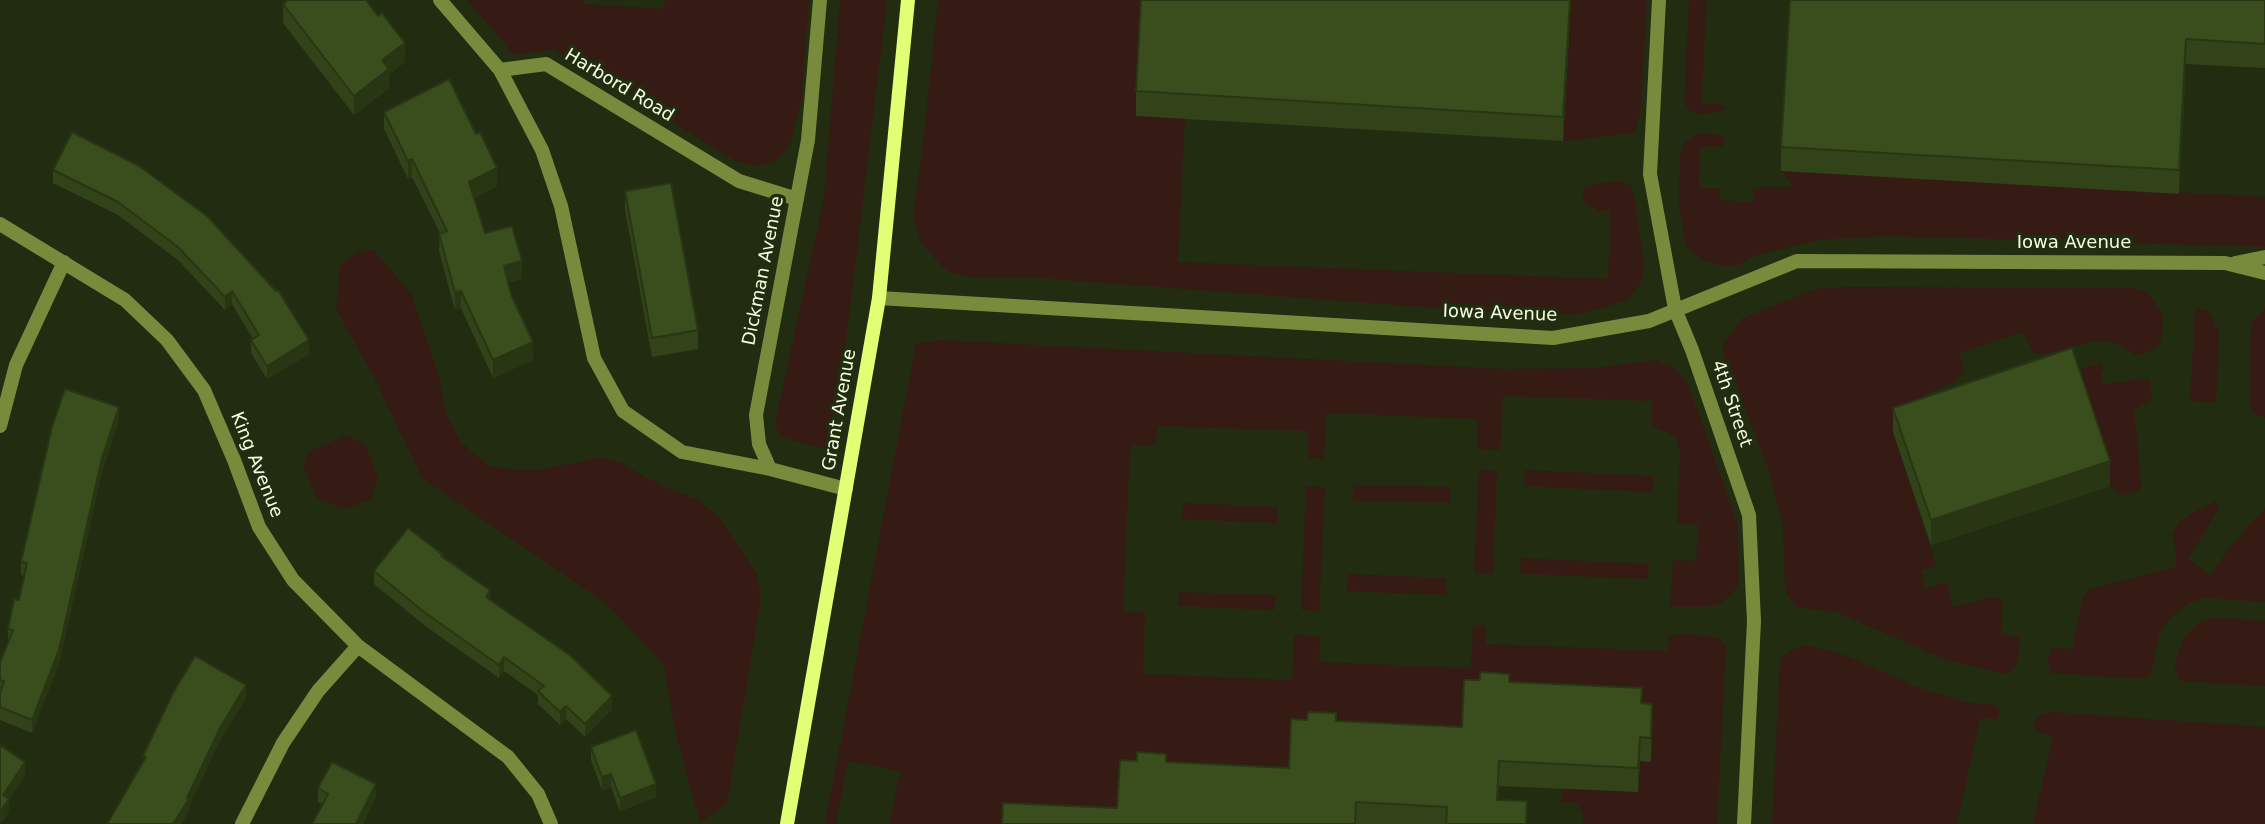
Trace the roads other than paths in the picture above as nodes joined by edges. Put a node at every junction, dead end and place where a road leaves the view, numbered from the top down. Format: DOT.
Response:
graph roads {
  1 [pos="440,0"];
  2 [pos="821,0"];
  3 [pos="908,0"];
  4 [pos="1659,0"];
  5 [pos="500,70"];
  6 [pos="797,199"];
  7 [pos="0,224"];
  8 [pos="2265,257"];
  9 [pos="64,262"];
  10 [pos="2233,264"];
  11 [pos="2265,273"];
  12 [pos="879,298"];
  13 [pos="1675,309"];
  14 [pos="0,426"];
  15 [pos="770,469"];
  16 [pos="846,489"];
  17 [pos="358,646"];
  18 [pos="242,824"];
  19 [pos="551,824"];
  20 [pos="787,824"];
  21 [pos="1744,824"];
  1 -- 5 [label="street"];
  2 -- 6 [label="street, Dickman Avenue"];
  3 -- 12 [label="main road, Grant Avenue"];
  4 -- 13 [label="street, 4th Street"];
  5 -- 6 [label="street, Harbord Road"];
  5 -- 15 [label="street"];
  6 -- 15 [label="street, Dickman Avenue"];
  7 -- 9 [label="street, King Avenue"];
  8 -- 10 [label="street, Iowa Avenue"];
  9 -- 14 [label="street"];
  9 -- 17 [label="street, King Avenue"];
  10 -- 11 [label="street, Iowa Avenue"];
  10 -- 13 [label="street, Iowa Avenue"];
  12 -- 13 [label="street, Iowa Avenue"];
  12 -- 16 [label="main road, Grant Avenue"];
  13 -- 21 [label="street, 4th Street"];
  15 -- 16 [label="street"];
  16 -- 20 [label="main road, Grant Avenue"];
  17 -- 18 [label="street"];
  17 -- 19 [label="street, King Avenue"];
}
